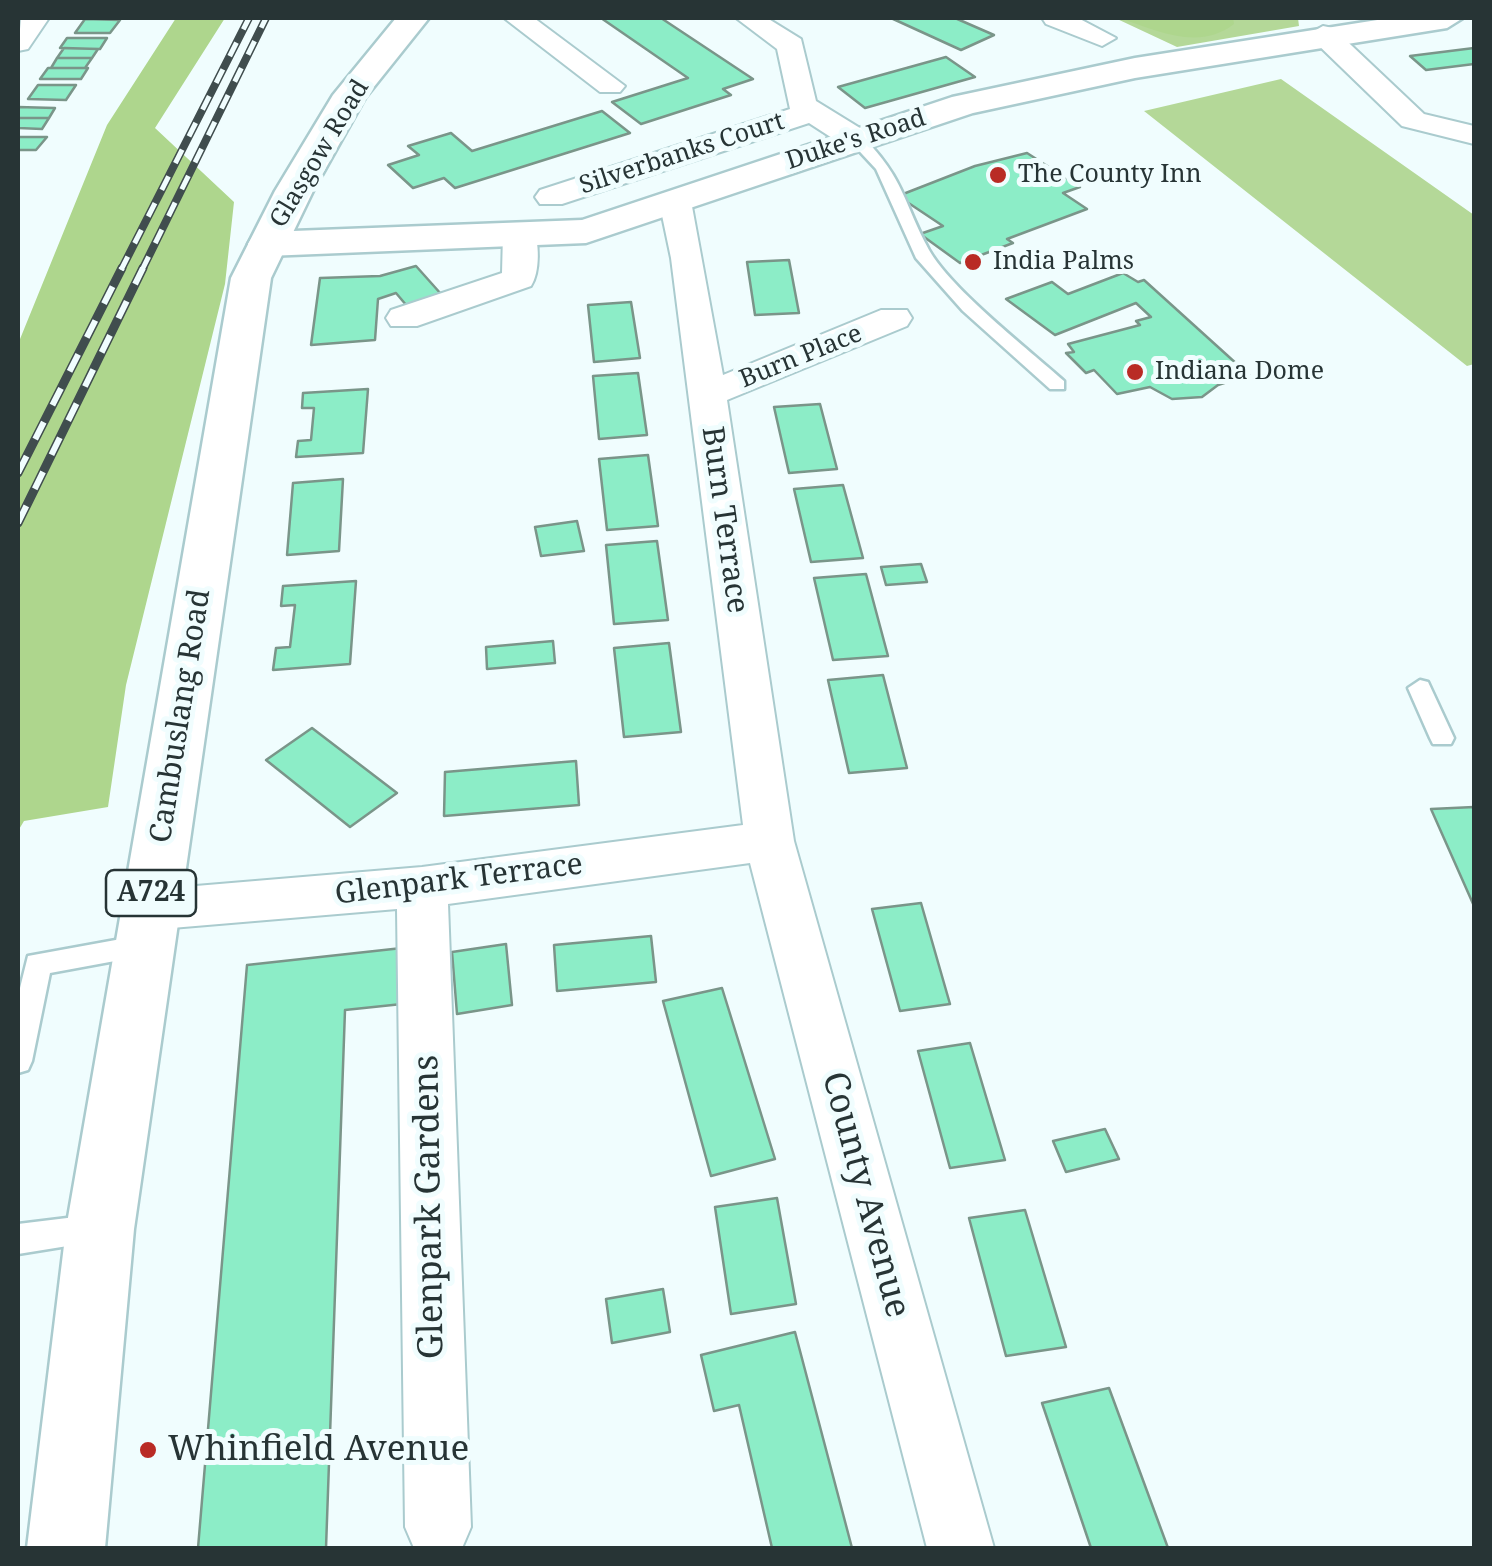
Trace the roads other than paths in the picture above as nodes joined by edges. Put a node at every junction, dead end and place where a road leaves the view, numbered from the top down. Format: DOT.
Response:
graph roads {
  1 [pos="35,18"];
  2 [pos="413,18"];
  3 [pos="517,18"];
  4 [pos="749,18"];
  5 [pos="1056,18"];
  6 [pos="1447,18"];
  7 [pos="1323,34"];
  8 [pos="1102,38"];
  9 [pos="18,42"];
  10 [pos="610,86"];
  11 [pos="812,112"];
  12 [pos="1474,135"];
  13 [pos="856,140"];
  14 [pos="551,197"];
  15 [pos="676,200"];
  16 [pos="520,234"];
  17 [pos="266,244"];
  18 [pos="404,318"];
  19 [pos="894,318"];
  20 [pos="1058,384"];
  21 [pos="707,396"];
  22 [pos="1420,688"];
  23 [pos="1442,738"];
  24 [pos="769,841"];
  25 [pos="422,887"];
  26 [pos="146,928"];
  27 [pos="18,1062"];
  28 [pos="100,1229"];
  29 [pos="18,1238"];
  30 [pos="438,1526"];
  31 [pos="66,1548"];
  32 [pos="961,1548"];
  1 -- 9 [label="street"];
  2 -- 17 [label="main road, Glasgow Road / A724"];
  3 -- 10 [label="street"];
  4 -- 11 [label="street"];
  5 -- 8 [label="street"];
  6 -- 7 [label="main road, Duke's Road"];
  7 -- 12 [label="street"];
  7 -- 13 [label="main road, Duke's Road"];
  11 -- 13 [label="street"];
  11 -- 14 [label="street, Silverbanks Court"];
  13 -- 15 [label="main road, Duke's Road"];
  13 -- 20 [label="lane"];
  15 -- 16 [label="main road, Duke's Road"];
  15 -- 21 [label="street, Burn Terrace"];
  16 -- 17 [label="main road, Duke's Road"];
  16 -- 18 [label="street"];
  17 -- 26 [label="main road, Cambuslang Road / A724"];
  19 -- 21 [label="street, Burn Place"];
  21 -- 24 [label="street, Burn Terrace"];
  22 -- 23 [label="lane"];
  24 -- 25 [label="street, Glenpark Terrace"];
  24 -- 32 [label="street, County Avenue"];
  25 -- 26 [label="street, Glenpark Terrace"];
  25 -- 30 [label="street, Glenpark Gardens"];
  26 -- 27 [label="lane"];
  26 -- 28 [label="main road, Cambuslang Road / A724"];
  28 -- 29 [label="lane"];
  28 -- 31 [label="main road, Cambuslang Road / A724"];
}
